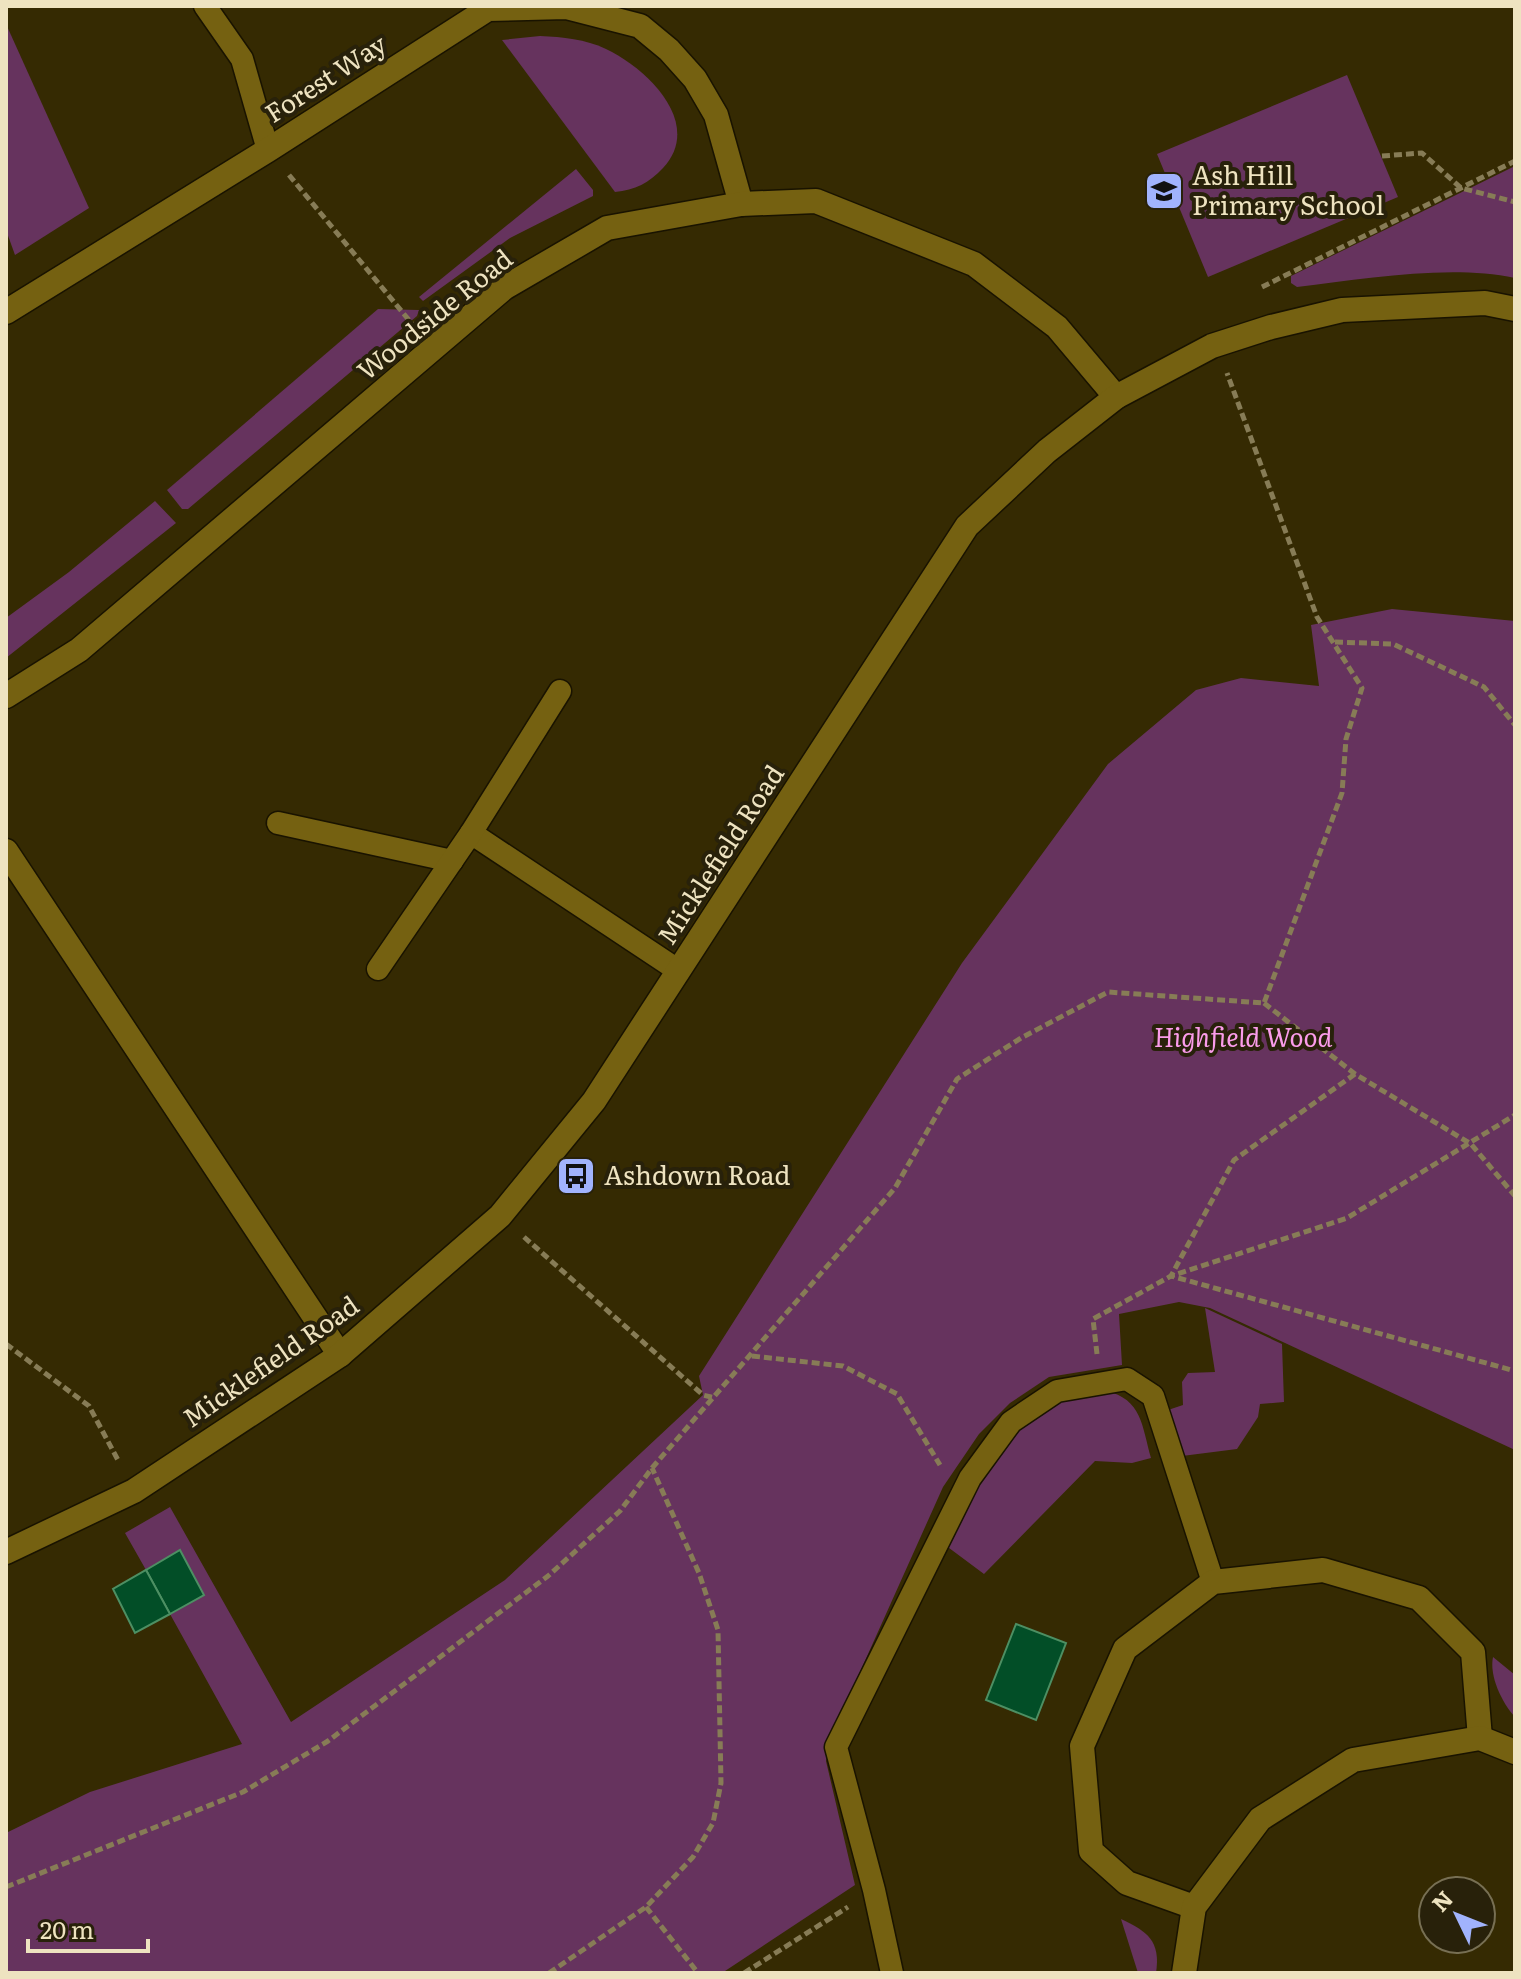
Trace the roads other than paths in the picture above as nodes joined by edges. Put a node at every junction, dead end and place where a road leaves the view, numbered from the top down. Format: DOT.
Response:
graph roads {
  1 [pos="205,6"];
  2 [pos="488,7"];
  3 [pos="268,150"];
  4 [pos="741,204"];
  5 [pos="1515,309"];
  6 [pos="6,312"];
  7 [pos="1116,397"];
  8 [pos="560,691"];
  9 [pos="6,696"];
  10 [pos="278,823"];
  11 [pos="471,833"];
  12 [pos="6,851"];
  13 [pos="452,861"];
  14 [pos="378,969"];
  15 [pos="679,971"];
  16 [pos="340,1355"];
  17 [pos="6,1552"];
  18 [pos="1213,1582"];
  19 [pos="1480,1738"];
  20 [pos="1515,1752"];
  21 [pos="1194,1907"];
  22 [pos="892,1973"];
  23 [pos="1184,1973"];
  1 -- 3 [label="lane"];
  2 -- 3 [label="street, Forest Way"];
  2 -- 4 [label="street, Forest Way"];
  3 -- 6 [label="street, Forest Way"];
  4 -- 7 [label="street, Woodside Road"];
  4 -- 9 [label="street, Woodside Road"];
  5 -- 7 [label="street, Micklefield Road"];
  7 -- 15 [label="street, Micklefield Road"];
  8 -- 11 [label="lane"];
  10 -- 13 [label="lane"];
  11 -- 13 [label="lane"];
  11 -- 15 [label="lane"];
  12 -- 16 [label="street"];
  13 -- 14 [label="lane"];
  15 -- 16 [label="street, Micklefield Road"];
  16 -- 17 [label="street, Micklefield Road"];
  18 -- 19 [label="street"];
  18 -- 21 [label="street"];
  18 -- 22 [label="lane"];
  19 -- 20 [label="street"];
  19 -- 21 [label="street"];
  21 -- 23 [label="street"];
}
